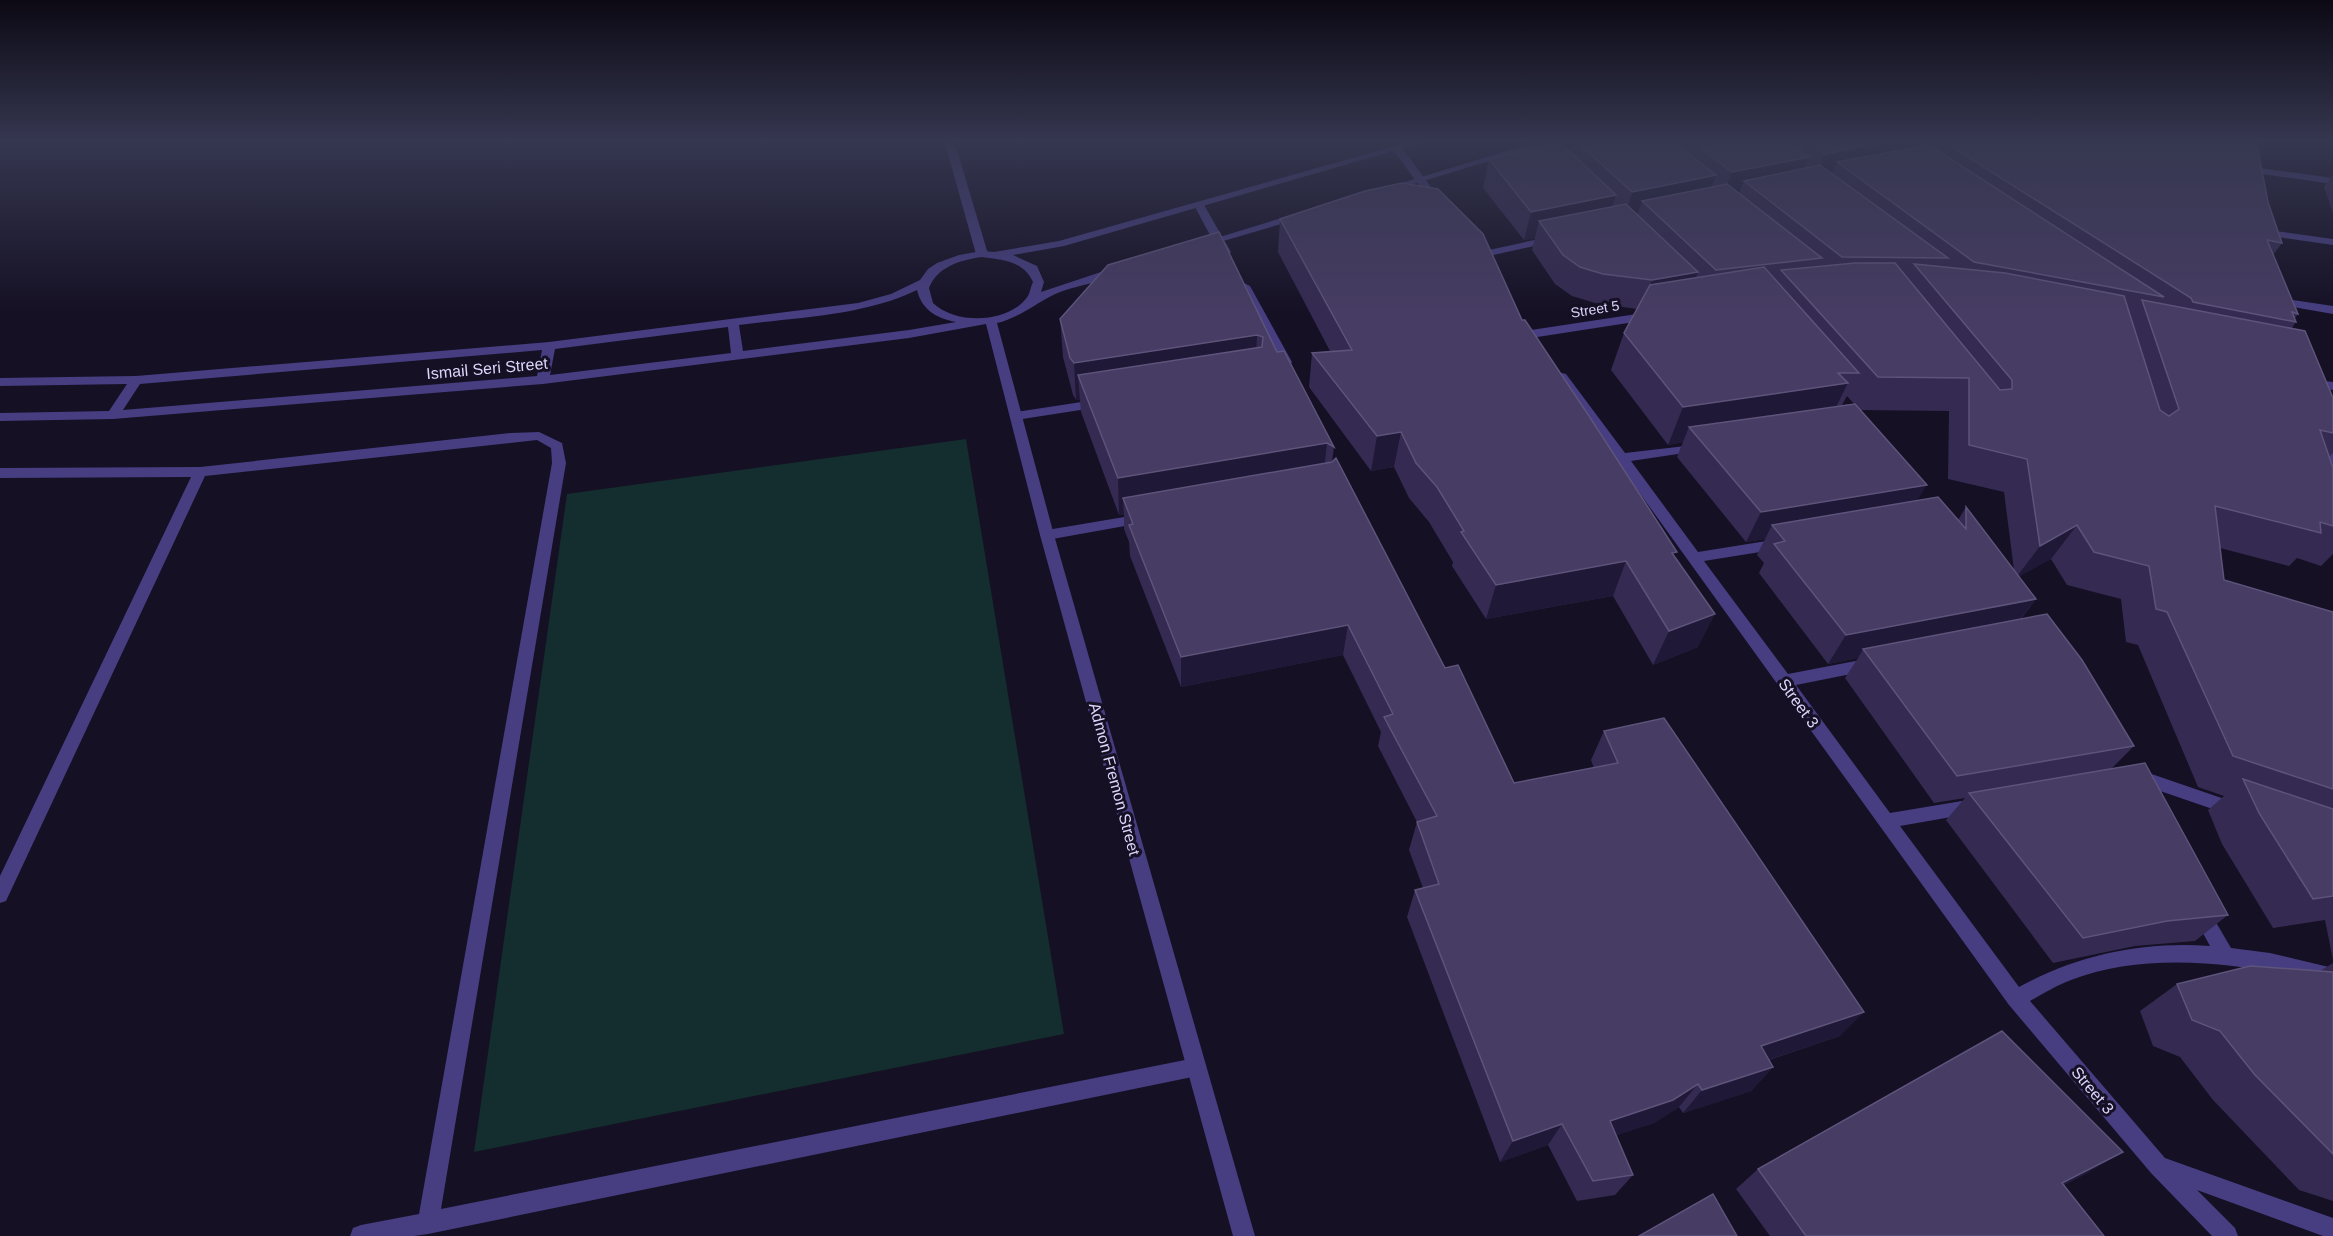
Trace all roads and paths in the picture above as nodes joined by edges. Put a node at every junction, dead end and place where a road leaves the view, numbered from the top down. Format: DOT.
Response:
graph roads {
  1 [pos="966,198"];
  2 [pos="1224,198"];
  3 [pos="1433,198"];
  4 [pos="1199,205"];
  5 [pos="1307,213"];
  6 [pos="1447,217"];
  7 [pos="2268,233"];
  8 [pos="1564,237"];
  9 [pos="1218,240"];
  10 [pos="2333,242"];
  11 [pos="1196,246"];
  12 [pos="982,254"];
  13 [pos="998,254"];
  14 [pos="1131,266"];
  15 [pos="1487,273"];
  16 [pos="926,281"];
  17 [pos="1033,301"];
  18 [pos="2286,303"];
  19 [pos="2333,310"];
  20 [pos="1669,313"];
  21 [pos="1519,316"];
  22 [pos="991,321"];
  23 [pos="734,322"];
  24 [pos="973,322"];
  25 [pos="1531,334"];
  26 [pos="549,346"];
  27 [pos="738,356"];
  28 [pos="1286,362"];
  29 [pos="136,380"];
  30 [pos="543,380"];
  31 [pos="0,382"];
  32 [pos="2308,383"];
  33 [pos="2333,387"];
  34 [pos="1119,400"];
  35 [pos="113,415"];
  36 [pos="1016,416"];
  37 [pos="0,417"];
  38 [pos="2320,424"];
  39 [pos="1713,445"];
  40 [pos="1621,458"];
  41 [pos="2333,466"];
  42 [pos="200,472"];
  43 [pos="0,473"];
  44 [pos="1162,515"];
  45 [pos="1047,535"];
  46 [pos="1799,540"];
  47 [pos="1693,558"];
  48 [pos="1886,661"];
  49 [pos="1783,681"];
  50 [pos="2124,780"];
  51 [pos="1987,803"];
  52 [pos="2254,815"];
  53 [pos="1885,821"];
  54 [pos="0,895"];
  55 [pos="2195,903"];
  56 [pos="2225,955"];
  57 [pos="2333,977"];
  58 [pos="2016,999"];
  59 [pos="1195,1068"];
  60 [pos="2158,1166"];
  61 [pos="428,1222"];
  62 [pos="2333,1229"];
  63 [pos="361,1236"];
  64 [pos="1244,1236"];
  65 [pos="2228,1236"];
  1 -- 12 [label="street"];
  2 -- 4 [label="street"];
  3 -- 6 [label="street"];
  4 -- 9 [label="street"];
  4 -- 13 [label="street"];
  5 -- 9 [label="street"];
  7 -- 10 [label="street"];
  8 -- 15 [label="street"];
  9 -- 11 [label="street"];
  9 -- 28 [label="street"];
  12 -- 13 [label="street"];
  12 -- 16 [label="street"];
  13 -- 17 [label="street"];
  14 -- 17 [label="street"];
  16 -- 23 [label="street, Ismail Seri Street"];
  16 -- 24 [label="street"];
  17 -- 22 [label="street"];
  18 -- 19 [label="street"];
  20 -- 25 [label="street, Street 5"];
  21 -- 25 [label="street, Street 3"];
  22 -- 24 [label="street"];
  22 -- 36 [label="street, Admon Fremon Street"];
  23 -- 26 [label="street, Ismail Seri Street"];
  23 -- 27 [label="street"];
  24 -- 27 [label="street, Ismail Seri Street"];
  25 -- 40 [label="street, Street 3"];
  26 -- 29 [label="street, Ismail Seri Street"];
  26 -- 30 [label="street"];
  27 -- 30 [label="street, Ismail Seri Street"];
  29 -- 31 [label="street, Ismail Seri Street"];
  29 -- 35 [label="street"];
  30 -- 35 [label="street, Ismail Seri Street"];
  32 -- 33 [label="street"];
  34 -- 36 [label="street"];
  35 -- 37 [label="street, Ismail Seri Street"];
  36 -- 45 [label="street, Admon Fremon Street"];
  38 -- 41 [label="street"];
  39 -- 40 [label="street"];
  40 -- 47 [label="street, Street 3"];
  42 -- 43 [label="street"];
  42 -- 54 [label="street"];
  42 -- 61 [label="street"];
  44 -- 45 [label="street"];
  45 -- 59 [label="street, Admon Fremon Street"];
  46 -- 47 [label="street"];
  47 -- 49 [label="street, Street 3"];
  48 -- 49 [label="street"];
  49 -- 53 [label="street, Street 3"];
  50 -- 52 [label="street"];
  51 -- 53 [label="street"];
  53 -- 58 [label="street, Street 3"];
  55 -- 56 [label="street"];
  56 -- 57 [label="street"];
  56 -- 58 [label="street"];
  58 -- 60 [label="street, Street 3"];
  59 -- 61 [label="street"];
  59 -- 64 [label="street, Admon Fremon Street"];
  60 -- 62 [label="street"];
  60 -- 65 [label="street, Street 3"];
  61 -- 63 [label="street"];
}
